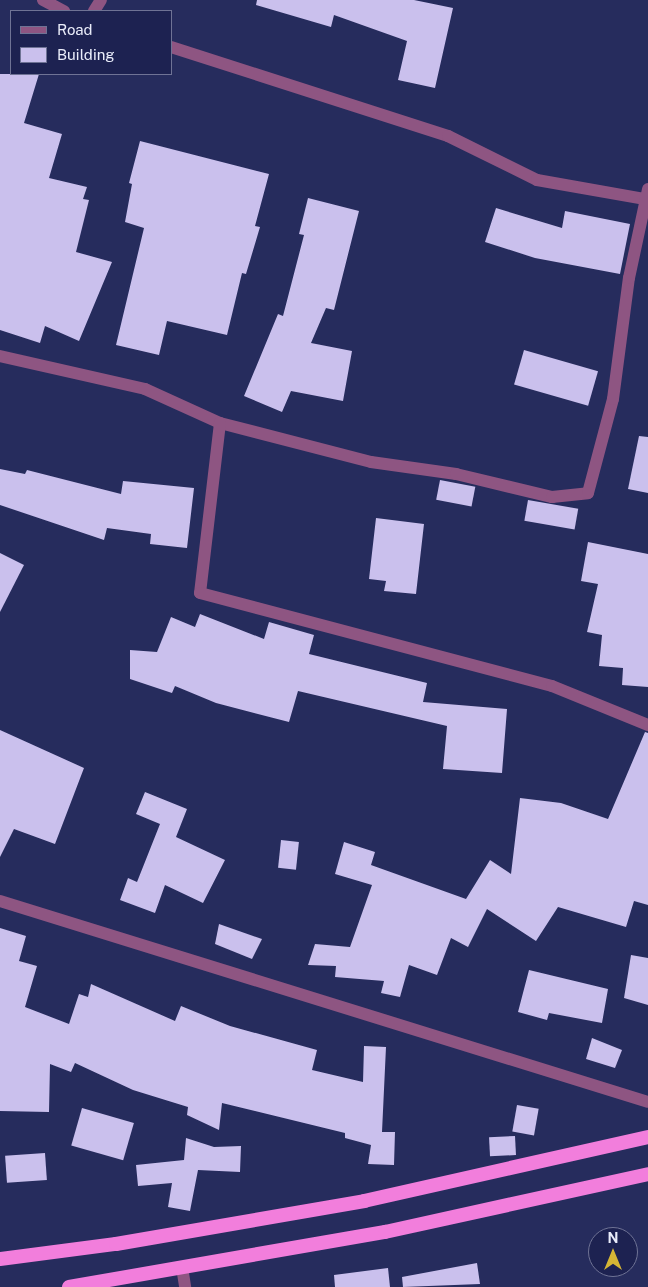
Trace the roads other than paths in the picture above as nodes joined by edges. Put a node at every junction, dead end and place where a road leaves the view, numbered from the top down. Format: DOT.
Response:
graph roads {
  1 [pos="42,0"];
  2 [pos="62,10"];
  3 [pos="172,47"];
  4 [pos="646,194"];
  5 [pos="0,356"];
  6 [pos="220,422"];
  7 [pos="648,725"];
  8 [pos="0,901"];
  9 [pos="648,1102"];
  10 [pos="648,1137"];
  11 [pos="648,1174"];
  12 [pos="0,1259"];
  13 [pos="182,1267"];
  14 [pos="70,1287"];
  15 [pos="185,1287"];
  1 -- 2 [label="street"];
  3 -- 4 [label="street"];
  4 -- 6 [label="street"];
  5 -- 6 [label="street"];
  6 -- 7 [label="street"];
  8 -- 9 [label="street"];
  10 -- 12 [label="highway"];
  11 -- 13 [label="highway"];
  13 -- 14 [label="highway"];
  13 -- 15 [label="street"];
}
